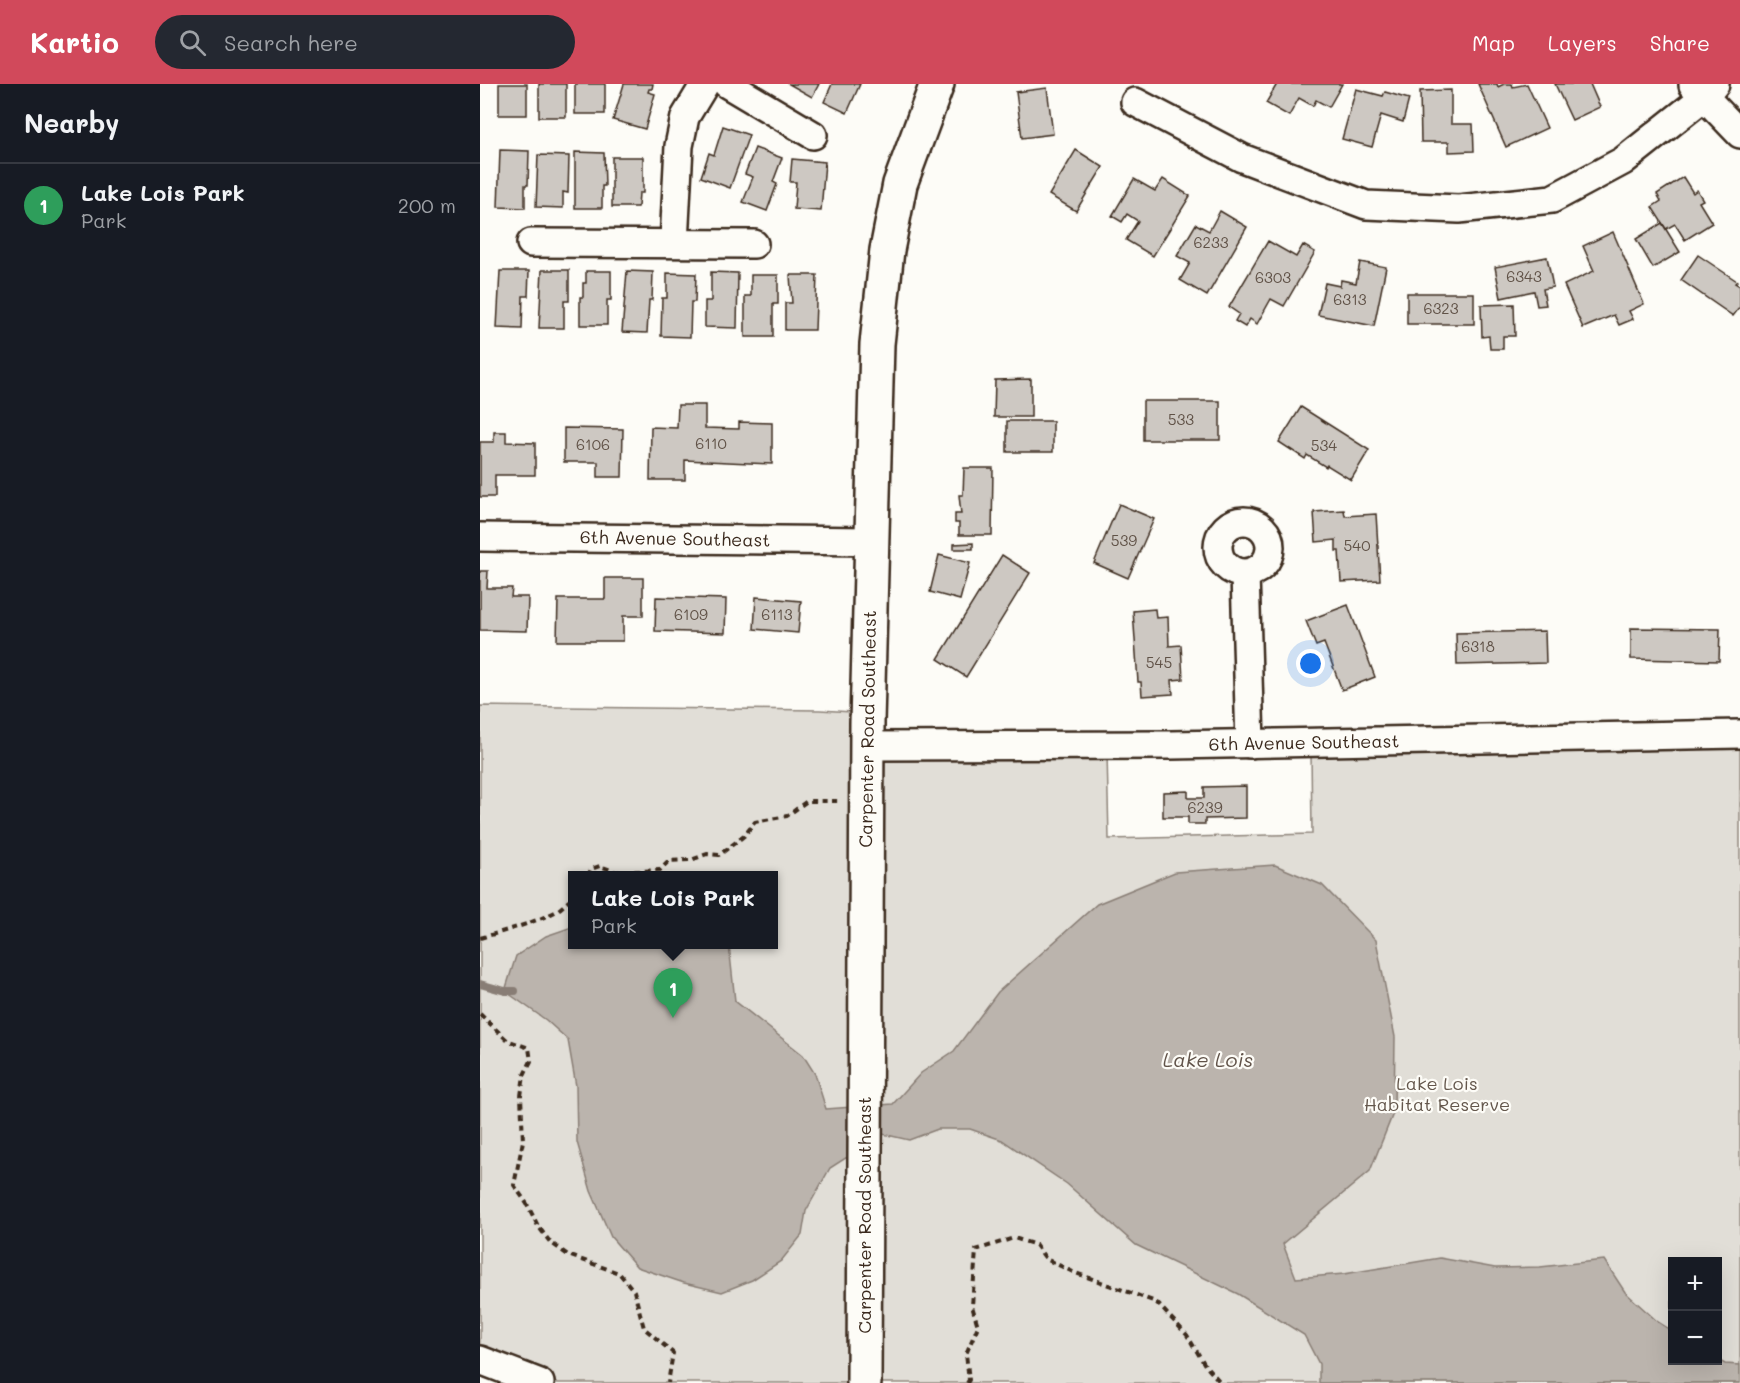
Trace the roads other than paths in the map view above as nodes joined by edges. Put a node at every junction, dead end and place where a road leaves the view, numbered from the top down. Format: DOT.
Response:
graph roads {
  1 [pos="705,84"];
  2 [pos="727,84"];
  3 [pos="937,84"];
  4 [pos="1704,88"];
  5 [pos="1135,102"];
  6 [pos="1740,134"];
  7 [pos="813,135"];
  8 [pos="531,243"];
  9 [pos="674,243"];
  10 [pos="754,244"];
  11 [pos="480,537"];
  12 [pos="871,541"];
  13 [pos="1245,574"];
  14 [pos="1740,734"];
  15 [pos="1250,744"];
  16 [pos="867,746"];
  17 [pos="480,1360"];
  18 [pos="540,1383"];
  19 [pos="864,1383"];
  1 -- 9 [label="street"];
  2 -- 7 [label="street"];
  3 -- 12 [label="main road, Carpenter Road Southeast"];
  4 -- 5 [label="street"];
  4 -- 6 [label="street"];
  8 -- 9 [label="street"];
  9 -- 10 [label="street"];
  11 -- 12 [label="street, 6th Avenue Southeast"];
  12 -- 16 [label="main road, Carpenter Road Southeast"];
  13 -- 15 [label="street"];
  14 -- 15 [label="street, 6th Avenue Southeast"];
  15 -- 16 [label="street, 6th Avenue Southeast"];
  16 -- 19 [label="main road, Carpenter Road Southeast"];
  17 -- 18 [label="street"];
}
